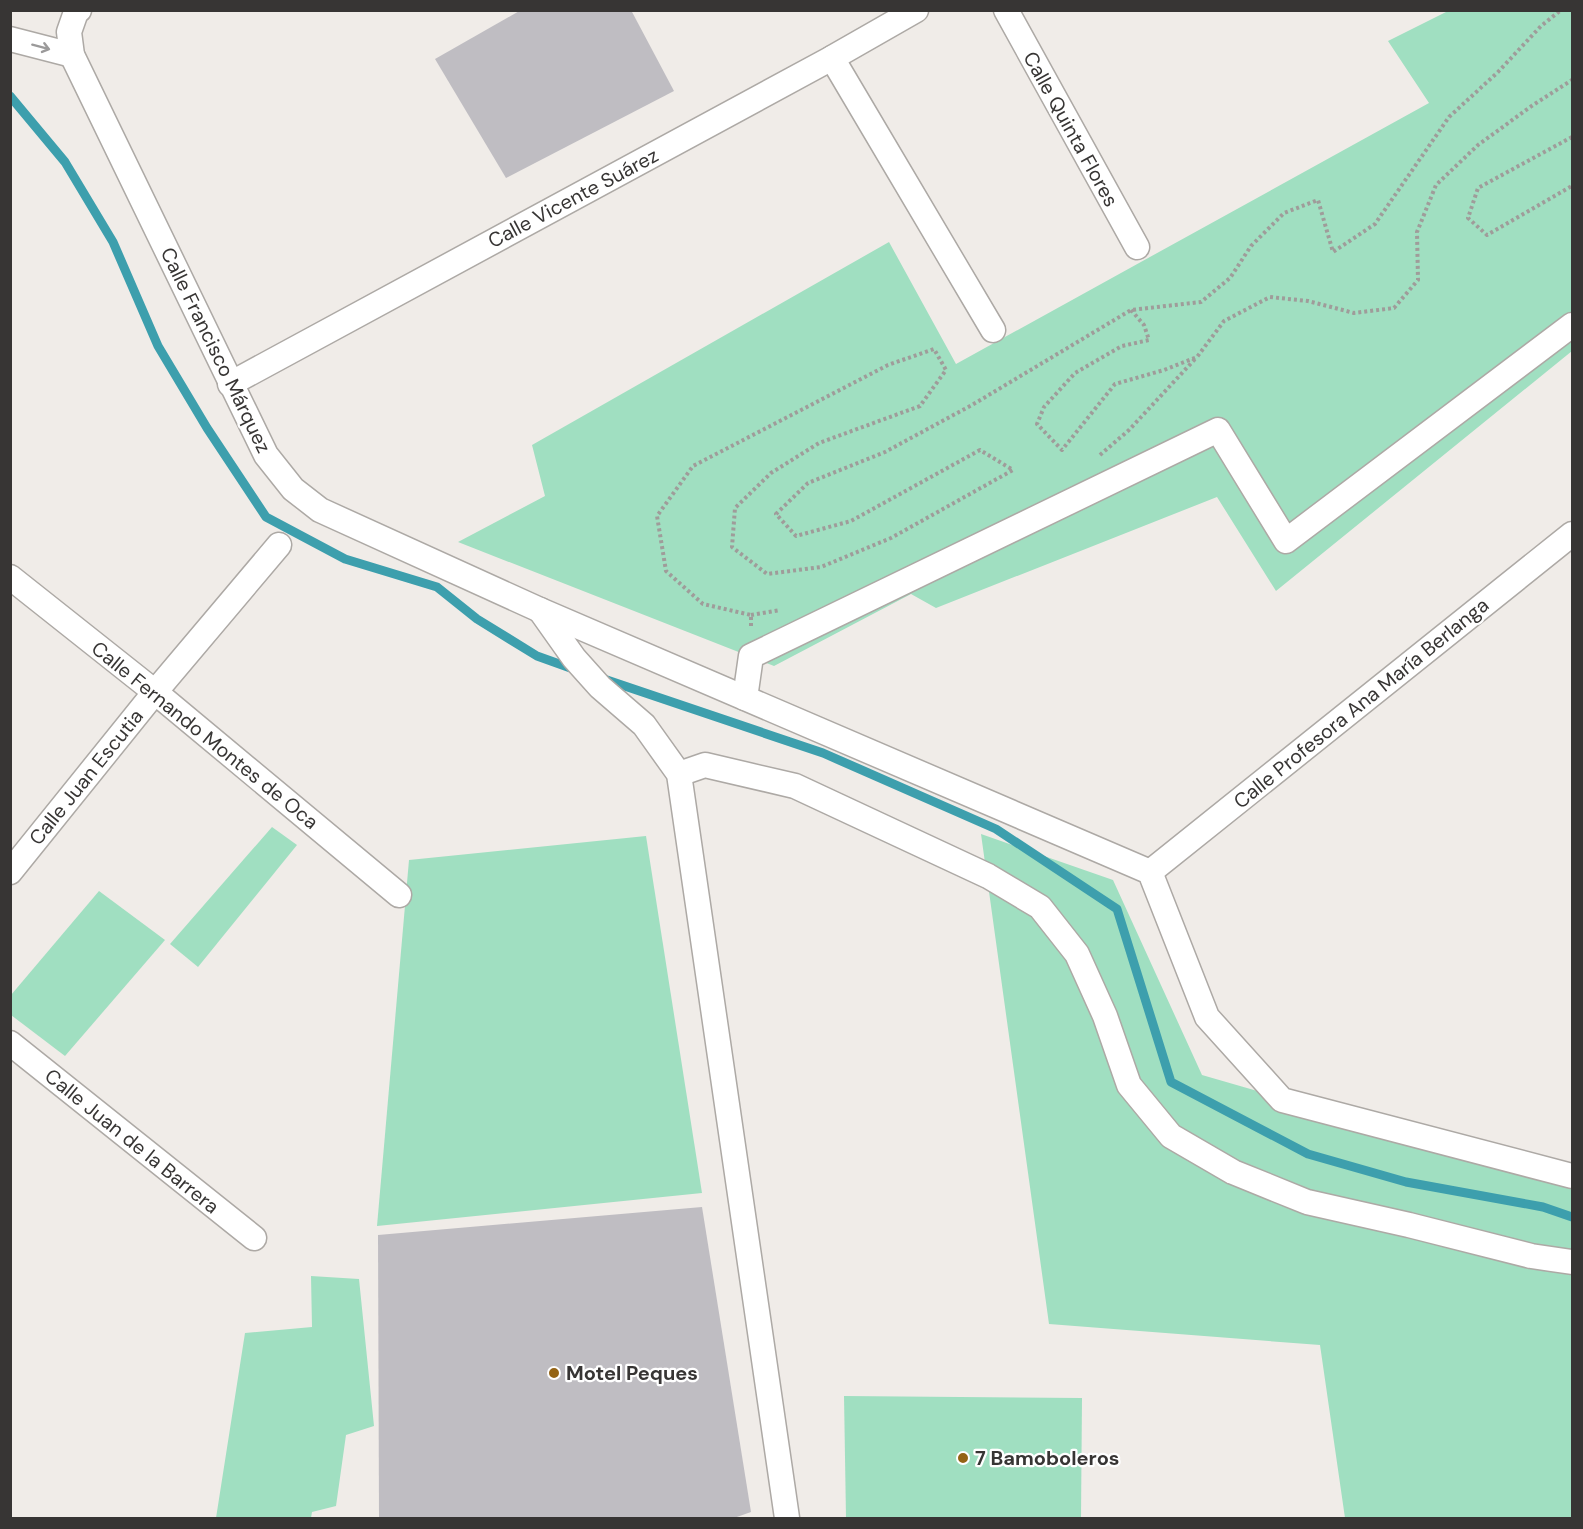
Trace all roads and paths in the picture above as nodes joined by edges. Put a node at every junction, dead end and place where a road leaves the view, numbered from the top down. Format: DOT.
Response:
graph roads {
  1 [pos="916,10"];
  2 [pos="1006,10"];
  3 [pos="1561,10"];
  4 [pos="74,24"];
  5 [pos="10,39"];
  6 [pos="832,58"];
  7 [pos="1572,80"];
  8 [pos="1572,137"];
  9 [pos="1572,186"];
  10 [pos="1137,247"];
  11 [pos="1131,310"];
  12 [pos="1572,325"];
  13 [pos="993,330"];
  14 [pos="230,384"];
  15 [pos="1572,534"];
  16 [pos="279,545"];
  17 [pos="10,577"];
  18 [pos="540,610"];
  19 [pos="751,656"];
  20 [pos="155,692"];
  21 [pos="745,698"];
  22 [pos="679,774"];
  23 [pos="10,872"];
  24 [pos="1150,872"];
  25 [pos="399,895"];
  26 [pos="10,1043"];
  27 [pos="1572,1176"];
  28 [pos="254,1238"];
  29 [pos="1572,1262"];
  30 [pos="787,1518"];
  1 -- 6 [label="street, Calle Vicente Suárez"];
  2 -- 10 [label="street, Calle Quinta Flores"];
  3 -- 11 [label="path"];
  5 -- 4 [label="street, Calle Francisco Márquez, one-way"];
  4 -- 14 [label="street, Calle Francisco Márquez"];
  6 -- 13 [label="street"];
  6 -- 14 [label="street, Calle Vicente Suárez"];
  7 -- 11 [label="path"];
  8 -- 9 [label="path"];
  11 -- 19 [label="path"];
  12 -- 19 [label="street"];
  14 -- 18 [label="street, Calle Francisco Márquez"];
  15 -- 24 [label="street, Calle Profesora Ana María Berlanga"];
  16 -- 20 [label="street, Calle Juan Escutia"];
  17 -- 20 [label="street, Calle Fernando Montes de Oca"];
  18 -- 21 [label="street, Calle Francisco Márquez"];
  18 -- 22 [label="street"];
  19 -- 21 [label="street"];
  20 -- 23 [label="street, Calle Juan Escutia"];
  20 -- 25 [label="street, Calle Fernando Montes de Oca"];
  21 -- 24 [label="street, Calle Francisco Márquez"];
  22 -- 29 [label="street"];
  22 -- 30 [label="street"];
  24 -- 27 [label="street"];
  26 -- 28 [label="street, Calle Juan de la Barrera"];
}
